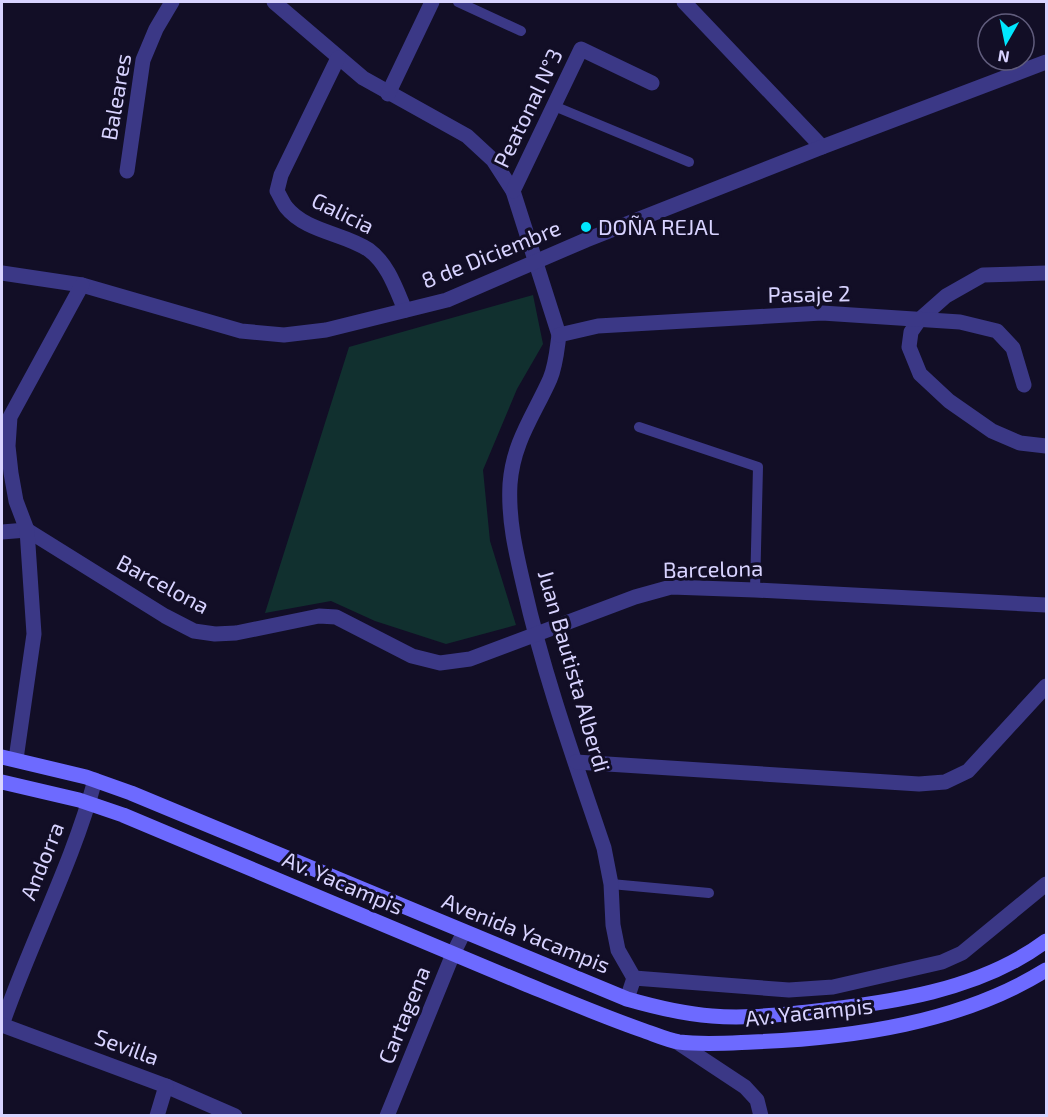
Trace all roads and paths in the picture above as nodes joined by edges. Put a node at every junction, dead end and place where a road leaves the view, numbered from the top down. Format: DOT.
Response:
graph roads {
  1 [pos="172,2"];
  2 [pos="274,2"];
  3 [pos="432,2"];
  4 [pos="458,2"];
  5 [pos="684,2"];
  6 [pos="521,31"];
  7 [pos="338,58"];
  8 [pos="1047,62"];
  9 [pos="652,83"];
  10 [pos="388,93"];
  11 [pos="554,106"];
  12 [pos="822,147"];
  13 [pos="689,162"];
  14 [pos="127,171"];
  15 [pos="513,191"];
  16 [pos="535,264"];
  17 [pos="2,273"];
  18 [pos="1047,273"];
  19 [pos="82,285"];
  20 [pos="405,310"];
  21 [pos="920,319"];
  22 [pos="559,335"];
  23 [pos="1023,386"];
  24 [pos="639,427"];
  25 [pos="1047,446"];
  26 [pos="27,530"];
  27 [pos="2,532"];
  28 [pos="755,590"];
  29 [pos="1047,605"];
  30 [pos="534,633"];
  31 [pos="1047,686"];
  32 [pos="9,758"];
  33 [pos="576,762"];
  34 [pos="95,780"];
  35 [pos="2,782"];
  36 [pos="89,803"];
  37 [pos="611,884"];
  38 [pos="1047,884"];
  39 [pos="709,893"];
  40 [pos="464,932"];
  41 [pos="1047,941"];
  42 [pos="453,954"];
  43 [pos="1047,970"];
  44 [pos="634,978"];
  45 [pos="627,999"];
  46 [pos="2,1025"];
  47 [pos="677,1042"];
  48 [pos="166,1086"];
  49 [pos="157,1116"];
  50 [pos="235,1116"];
  51 [pos="387,1116"];
  52 [pos="761,1116"];
  1 -- 14 [label="street, Baleares"];
  2 -- 7 [label="street, Juan Bautista Alberdi"];
  3 -- 10 [label="street"];
  4 -- 6 [label="lane"];
  5 -- 12 [label="street"];
  7 -- 10 [label="street, Juan Bautista Alberdi"];
  7 -- 20 [label="street, Galicia"];
  8 -- 12 [label="street, 8 de Diciembre"];
  9 -- 11 [label="street, Peatonal N°3"];
  10 -- 15 [label="street, Juan Bautista Alberdi"];
  11 -- 13 [label="lane"];
  11 -- 15 [label="street, Peatonal N°3"];
  12 -- 16 [label="street, 8 de Diciembre"];
  15 -- 16 [label="street, Juan Bautista Alberdi"];
  16 -- 20 [label="street, 8 de Diciembre"];
  16 -- 22 [label="street, Juan Bautista Alberdi"];
  17 -- 19 [label="street, 8 de Diciembre"];
  18 -- 21 [label="street"];
  19 -- 20 [label="street, 8 de Diciembre"];
  19 -- 26 [label="street"];
  21 -- 22 [label="street, Pasaje 2"];
  21 -- 23 [label="street, Pasaje 2"];
  21 -- 25 [label="street"];
  22 -- 30 [label="street, Juan Bautista Alberdi"];
  24 -- 28 [label="lane"];
  26 -- 27 [label="street"];
  26 -- 30 [label="street, Barcelona"];
  26 -- 32 [label="street"];
  28 -- 29 [label="street, Barcelona"];
  28 -- 30 [label="street, Barcelona"];
  30 -- 33 [label="street, Juan Bautista Alberdi"];
  31 -- 33 [label="street"];
  32 -- 34 [label="street, Avenida Yacampis"];
  33 -- 37 [label="street, Juan Bautista Alberdi"];
  34 -- 36 [label="street, Andorra"];
  34 -- 40 [label="street, Avenida Yacampis"];
  35 -- 36 [label="street, Av. Yacampis"];
  36 -- 42 [label="street, Av. Yacampis"];
  36 -- 46 [label="street, Andorra"];
  37 -- 39 [label="lane"];
  37 -- 44 [label="street, Juan Bautista Alberdi"];
  38 -- 44 [label="street"];
  40 -- 42 [label="street, Cartagena"];
  40 -- 45 [label="street, Avenida Yacampis"];
  41 -- 45 [label="street, Avenida Yacampis"];
  42 -- 47 [label="street, Av. Yacampis"];
  42 -- 51 [label="street, Cartagena"];
  43 -- 47 [label="street, Av. Yacampis"];
  44 -- 45 [label="street"];
  46 -- 48 [label="street, Sevilla"];
  47 -- 52 [label="street"];
  48 -- 49 [label="street"];
  48 -- 50 [label="street, Sevilla"];
}
